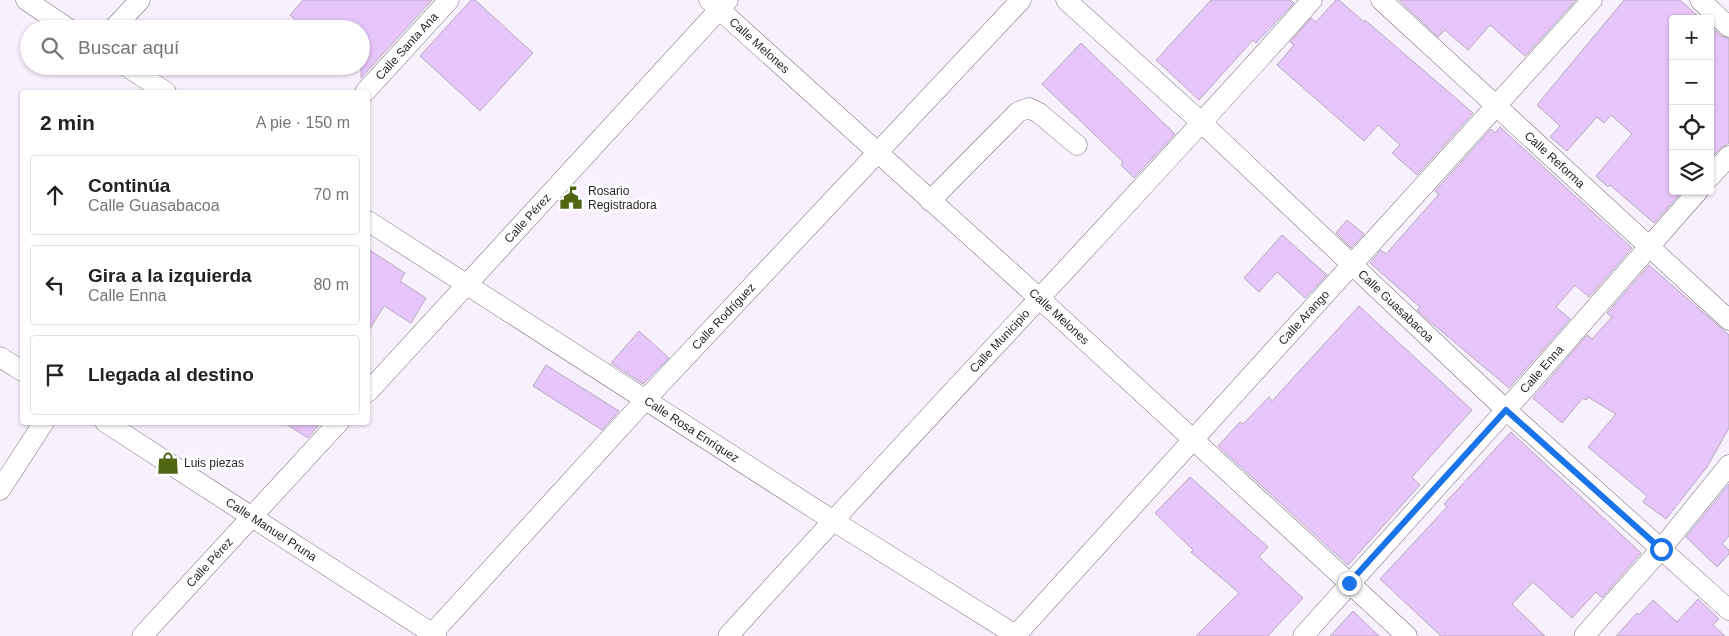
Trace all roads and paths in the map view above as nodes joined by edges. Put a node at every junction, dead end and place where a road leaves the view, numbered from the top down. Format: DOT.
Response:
graph roads {
  1 [pos="26,0"];
  2 [pos="140,0"];
  3 [pos="449,0"];
  4 [pos="1021,0"];
  5 [pos="1066,0"];
  6 [pos="1312,0"];
  7 [pos="1381,0"];
  8 [pos="1592,0"];
  9 [pos="1700,0"];
  10 [pos="719,3"];
  11 [pos="56,20"];
  12 [pos="121,20"];
  13 [pos="1729,27"];
  14 [pos="140,75"];
  15 [pos="163,90"];
  16 [pos="367,90"];
  17 [pos="1496,106"];
  18 [pos="1202,124"];
  19 [pos="1077,145"];
  20 [pos="876,153"];
  21 [pos="1729,156"];
  22 [pos="1714,173"];
  23 [pos="1694,195"];
  24 [pos="930,201"];
  25 [pos="370,222"];
  26 [pos="1648,246"];
  27 [pos="1353,266"];
  28 [pos="468,284"];
  29 [pos="1039,298"];
  30 [pos="1729,320"];
  31 [pos="0,357"];
  32 [pos="20,369"];
  33 [pos="370,390"];
  34 [pos="646,399"];
  35 [pos="1506,410"];
  36 [pos="42,425"];
  37 [pos="110,425"];
  38 [pos="336,425"];
  39 [pos="1194,440"];
  40 [pos="1729,465"];
  41 [pos="0,490"];
  42 [pos="250,517"];
  43 [pos="832,520"];
  44 [pos="1661,549"];
  45 [pos="1349,583"];
  46 [pos="1729,610"];
  47 [pos="433,635"];
  48 [pos="142,636"];
  49 [pos="728,636"];
  50 [pos="1016,636"];
  51 [pos="1303,636"];
  52 [pos="1407,636"];
  53 [pos="1584,636"];
  1 -- 11 [label="street"];
  2 -- 12 [label="street"];
  3 -- 16 [label="street, Calle Santa Ana"];
  4 -- 20 [label="street, Calle Rodríguez"];
  5 -- 18 [label="street, Calle Guasabacoa"];
  6 -- 18 [label="street, Calle Municipio"];
  7 -- 17 [label="street, Calle Reforma"];
  8 -- 17 [label="street, Calle Arango"];
  9 -- 13 [label="street"];
  10 -- 20 [label="street, Calle Melones"];
  10 -- 28 [label="street, Calle Pérez"];
  14 -- 15 [label="street"];
  17 -- 26 [label="street, Calle Reforma"];
  17 -- 27 [label="street, Calle Arango"];
  18 -- 27 [label="street, Calle Guasabacoa"];
  18 -- 29 [label="street, Calle Municipio"];
  19 -- 24 [label="street"];
  20 -- 24 [label="street, Calle Melones"];
  20 -- 34 [label="street, Calle Rodríguez"];
  21 -- 22 [label="street"];
  23 -- 26 [label="street, Calle Enna"];
  24 -- 29 [label="street, Calle Melones"];
  25 -- 28 [label="street, Calle Rosa Enríquez"];
  26 -- 30 [label="street, Calle Reforma"];
  26 -- 35 [label="street, Calle Enna"];
  27 -- 35 [label="street, Calle Guasabacoa"];
  27 -- 39 [label="street, Calle Arango"];
  28 -- 33 [label="street, Calle Pérez"];
  28 -- 34 [label="street, Calle Rosa Enríquez"];
  29 -- 39 [label="street, Calle Melones"];
  29 -- 43 [label="street, Calle Municipio"];
  31 -- 32 [label="street"];
  34 -- 43 [label="street, Calle Rosa Enríquez"];
  34 -- 47 [label="street, Calle Rodríguez"];
  35 -- 44 [label="street, Calle Guasabacoa"];
  35 -- 45 [label="street, Calle Enna"];
  36 -- 41 [label="street"];
  37 -- 42 [label="street, Calle Manuel Pruna"];
  38 -- 42 [label="street, Calle Pérez"];
  39 -- 45 [label="street, Calle Melones"];
  39 -- 50 [label="street, Calle Arango"];
  40 -- 44 [label="street"];
  42 -- 47 [label="street, Calle Manuel Pruna"];
  42 -- 48 [label="street, Calle Pérez"];
  43 -- 49 [label="street, Calle Municipio"];
  43 -- 50 [label="street, Calle Rosa Enríquez"];
  44 -- 46 [label="street, Calle Guasabacoa"];
  44 -- 53 [label="street"];
  45 -- 51 [label="street, Calle Enna"];
  45 -- 52 [label="street, Calle Melones"];
}
